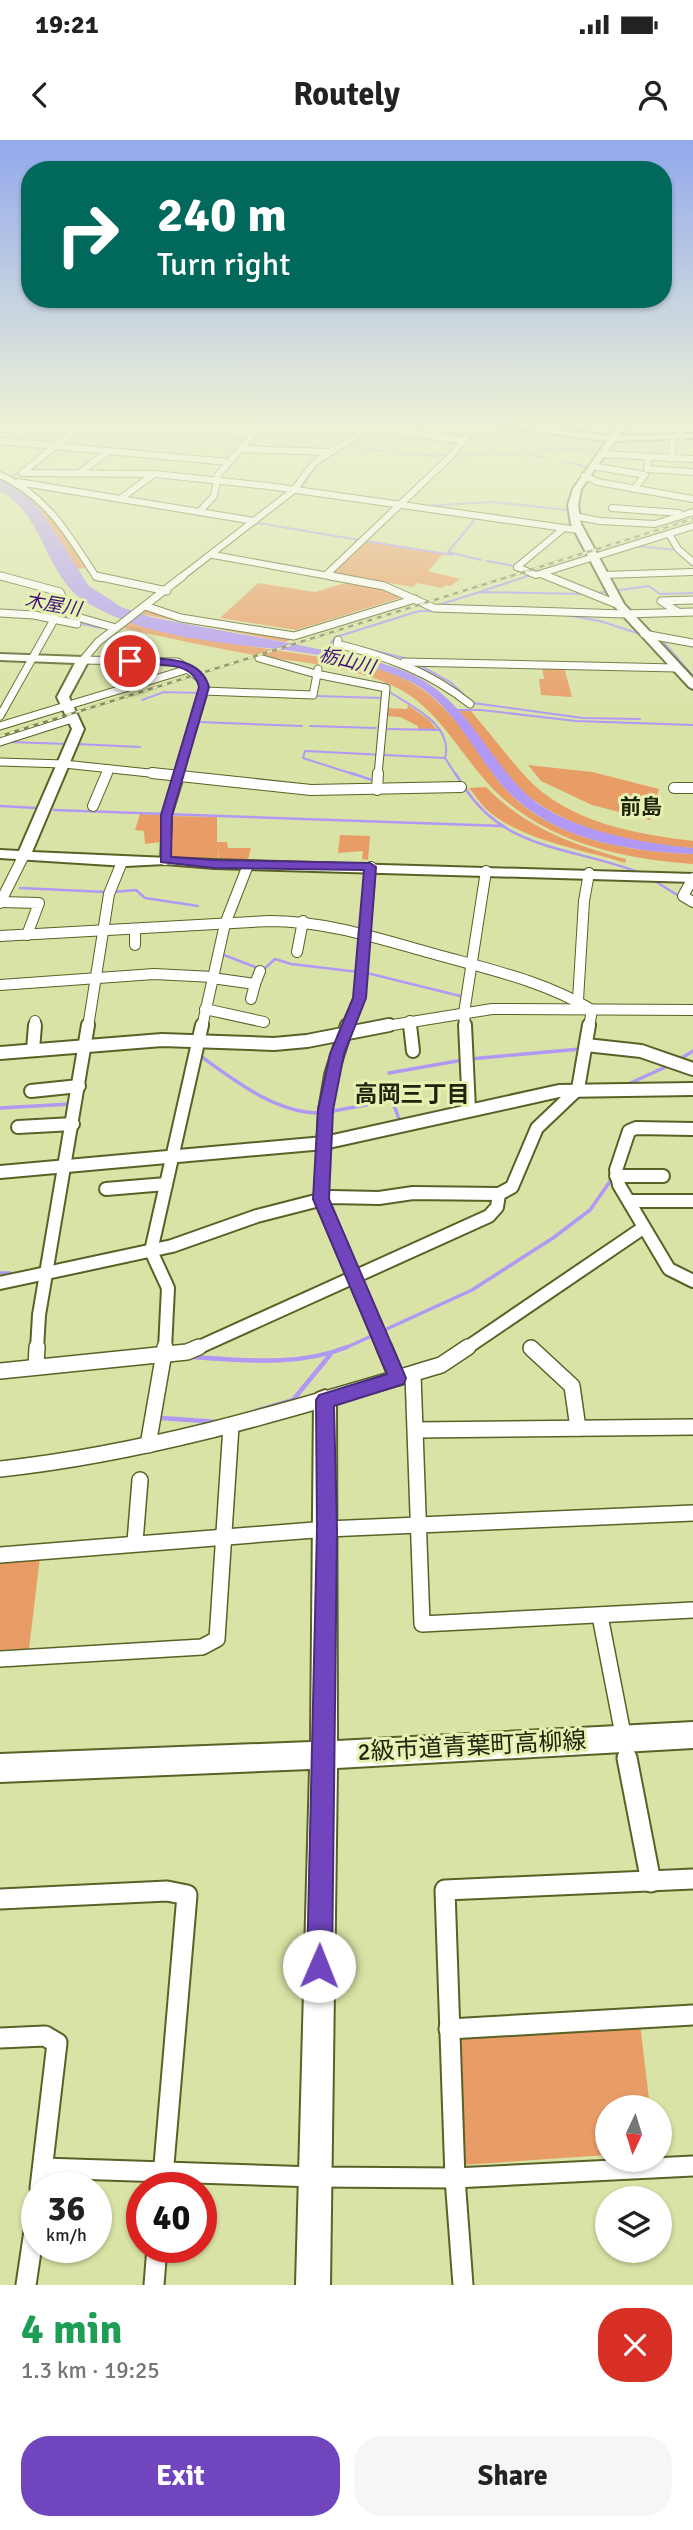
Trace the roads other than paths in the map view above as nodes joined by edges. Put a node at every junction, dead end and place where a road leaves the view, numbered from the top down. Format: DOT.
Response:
graph roads {
  1 [pos="60,523"];
  2 [pos="251,523"];
  3 [pos="380,523"];
  4 [pos="523,523"];
  5 [pos="576,523"];
  6 [pos="639,523"];
  7 [pos="658,523"];
  8 [pos="690,525"];
  9 [pos="564,529"];
  10 [pos="578,530"];
  11 [pos="669,534"];
  12 [pos="693,536"];
  13 [pos="213,555"];
  14 [pos="594,557"];
  15 [pos="693,562"];
  16 [pos="693,572"];
  17 [pos="535,574"];
  18 [pos="326,575"];
  19 [pos="603,575"];
  20 [pos="0,576"];
  21 [pos="167,591"];
  22 [pos="415,599"];
  23 [pos="693,600"];
  24 [pos="143,607"];
  25 [pos="622,610"];
  26 [pos="0,612"];
  27 [pos="693,612"];
  28 [pos="679,613"];
  29 [pos="70,615"];
  30 [pos="55,618"];
  31 [pos="115,629"];
  32 [pos="646,636"];
  33 [pos="337,641"];
  34 [pos="693,645"];
  35 [pos="0,657"];
  36 [pos="32,658"];
  37 [pos="83,660"];
  38 [pos="408,661"];
  39 [pos="677,668"];
  40 [pos="188,669"];
  41 [pos="316,674"];
  42 [pos="691,680"];
  43 [pos="204,691"];
  44 [pos="470,704"];
  45 [pos="65,706"];
  46 [pos="0,717"];
  47 [pos="27,718"];
  48 [pos="75,719"];
  49 [pos="0,726"];
  50 [pos="0,742"];
  51 [pos="0,762"];
  52 [pos="64,764"];
  53 [pos="109,769"];
  54 [pos="178,776"];
  55 [pos="461,787"];
  56 [pos="377,788"];
  57 [pos="674,788"];
  58 [pos="693,788"];
  59 [pos="93,806"];
  60 [pos="167,814"];
  61 [pos="0,854"];
  62 [pos="24,855"];
  63 [pos="165,860"];
  64 [pos="122,862"];
  65 [pos="248,865"];
  66 [pos="370,867"];
  67 [pos="486,871"];
  68 [pos="589,873"];
  69 [pos="693,878"];
  70 [pos="1,899"];
  71 [pos="693,902"];
  72 [pos="303,921"];
  73 [pos="225,924"];
  74 [pos="135,929"];
  75 [pos="104,930"];
  76 [pos="27,934"];
  77 [pos="366,935"];
  78 [pos="0,936"];
  79 [pos="135,945"];
  80 [pos="297,952"];
  81 [pos="471,963"];
  82 [pos="260,971"];
  83 [pos="213,977"];
  84 [pos="95,978"];
  85 [pos="255,984"];
  86 [pos="0,985"];
  87 [pos="251,999"];
  88 [pos="578,1000"];
  89 [pos="205,1009"];
  90 [pos="592,1010"];
  91 [pos="693,1010"];
  92 [pos="464,1013"];
  93 [pos="35,1021"];
  94 [pos="410,1021"];
  95 [pos="264,1022"];
  96 [pos="344,1034"];
  97 [pos="198,1040"];
  98 [pos="586,1045"];
  99 [pos="85,1046"];
  100 [pos="33,1050"];
  101 [pos="413,1051"];
  102 [pos="0,1053"];
  103 [pos="685,1063"];
  104 [pos="79,1086"];
  105 [pos="578,1089"];
  106 [pos="693,1089"];
  107 [pos="31,1091"];
  108 [pos="469,1109"];
  109 [pos="73,1124"];
  110 [pos="18,1127"];
  111 [pos="693,1129"];
  112 [pos="324,1143"];
  113 [pos="171,1158"];
  114 [pos="65,1167"];
  115 [pos="0,1172"];
  116 [pos="616,1176"];
  117 [pos="663,1176"];
  118 [pos="166,1184"];
  119 [pos="106,1189"];
  120 [pos="499,1194"];
  121 [pos="321,1199"];
  122 [pos="629,1200"];
  123 [pos="693,1201"];
  124 [pos="643,1228"];
  125 [pos="151,1251"];
  126 [pos="48,1272"];
  127 [pos="353,1277"];
  128 [pos="693,1281"];
  129 [pos="0,1283"];
  130 [pos="531,1348"];
  131 [pos="164,1355"];
  132 [pos="36,1367"];
  133 [pos="0,1371"];
  134 [pos="405,1377"];
  135 [pos="325,1400"];
  136 [pos="231,1426"];
  137 [pos="693,1427"];
  138 [pos="578,1428"];
  139 [pos="416,1430"];
  140 [pos="148,1445"];
  141 [pos="0,1469"];
  142 [pos="141,1480"];
  143 [pos="693,1513"];
  144 [pos="419,1525"];
  145 [pos="327,1529"];
  146 [pos="223,1536"];
  147 [pos="135,1542"];
  148 [pos="0,1555"];
  149 [pos="693,1610"];
  150 [pos="600,1616"];
  151 [pos="0,1659"];
  152 [pos="693,1735"];
  153 [pos="624,1737"];
  154 [pos="324,1755"];
  155 [pos="0,1768"];
  156 [pos="693,1879"];
  157 [pos="651,1882"];
  158 [pos="0,1899"];
  159 [pos="693,2015"];
  160 [pos="449,2029"];
  161 [pos="0,2038"];
  162 [pos="693,2166"];
  163 [pos="43,2172"];
  164 [pos="164,2172"];
  165 [pos="315,2177"];
  166 [pos="455,2178"];
  167 [pos="217,2179"];
  168 [pos="29,2263"];
  169 [pos="156,2263"];
  170 [pos="26,2285"];
  171 [pos="154,2285"];
  172 [pos="313,2285"];
  173 [pos="463,2285"];
  1 -- 21 [label="street"];
  2 -- 13 [label="street"];
  3 -- 18 [label="street"];
  4 -- 9 [label="street"];
  5 -- 10 [label="street"];
  6 -- 7 [label="street"];
  8 -- 11 [label="street"];
  9 -- 10 [label="street"];
  9 -- 17 [label="street"];
  10 -- 14 [label="street"];
  11 -- 12 [label="street"];
  11 -- 14 [label="street"];
  11 -- 15 [label="street"];
  13 -- 18 [label="street"];
  13 -- 21 [label="street"];
  14 -- 17 [label="street"];
  14 -- 19 [label="street"];
  16 -- 19 [label="street"];
  17 -- 25 [label="street"];
  18 -- 22 [label="street"];
  19 -- 25 [label="street"];
  20 -- 29 [label="street"];
  21 -- 24 [label="street"];
  22 -- 24 [label="street"];
  22 -- 25 [label="street"];
  23 -- 28 [label="street"];
  24 -- 31 [label="street"];
  25 -- 28 [label="street"];
  25 -- 32 [label="street"];
  26 -- 29 [label="street"];
  26 -- 30 [label="street"];
  27 -- 28 [label="street"];
  29 -- 31 [label="street"];
  30 -- 31 [label="street"];
  30 -- 36 [label="street"];
  31 -- 37 [label="street"];
  32 -- 34 [label="street"];
  32 -- 39 [label="street"];
  33 -- 38 [label="street"];
  35 -- 36 [label="street"];
  36 -- 37 [label="street"];
  36 -- 46 [label="street"];
  37 -- 40 [label="street"];
  37 -- 45 [label="street"];
  38 -- 39 [label="street"];
  38 -- 44 [label="street"];
  39 -- 42 [label="street"];
  40 -- 43 [label="street"];
  40 -- 45 [label="street"];
  41 -- 41 [label="street"];
  41 -- 43 [label="street"];
  41 -- 56 [label="street"];
  43 -- 54 [label="street"];
  45 -- 47 [label="street"];
  45 -- 48 [label="street"];
  46 -- 47 [label="street"];
  47 -- 49 [label="street"];
  48 -- 50 [label="street"];
  48 -- 52 [label="street"];
  51 -- 52 [label="street"];
  52 -- 53 [label="street"];
  52 -- 62 [label="street"];
  53 -- 54 [label="street"];
  53 -- 59 [label="street"];
  54 -- 56 [label="street"];
  54 -- 60 [label="street"];
  55 -- 56 [label="street"];
  57 -- 58 [label="street"];
  60 -- 63 [label="street"];
  61 -- 62 [label="street"];
  62 -- 64 [label="street"];
  62 -- 70 [label="street"];
  63 -- 64 [label="street"];
  63 -- 65 [label="street"];
  64 -- 75 [label="street"];
  65 -- 66 [label="street"];
  65 -- 73 [label="street"];
  66 -- 67 [label="street"];
  66 -- 77 [label="street"];
  67 -- 68 [label="street"];
  67 -- 81 [label="street"];
  68 -- 69 [label="street"];
  68 -- 88 [label="street"];
  69 -- 71 [label="street"];
  70 -- 76 [label="street"];
  72 -- 73 [label="street"];
  72 -- 77 [label="street"];
  72 -- 80 [label="street"];
  73 -- 74 [label="street"];
  73 -- 83 [label="street"];
  74 -- 75 [label="street"];
  74 -- 79 [label="street"];
  75 -- 76 [label="street"];
  75 -- 84 [label="street"];
  76 -- 78 [label="street"];
  77 -- 81 [label="street"];
  77 -- 96 [label="street"];
  81 -- 88 [label="street"];
  81 -- 92 [label="street"];
  82 -- 85 [label="street"];
  83 -- 84 [label="street"];
  83 -- 85 [label="street"];
  83 -- 89 [label="street"];
  84 -- 86 [label="street"];
  84 -- 99 [label="street"];
  85 -- 87 [label="street"];
  88 -- 90 [label="street"];
  89 -- 95 [label="street"];
  89 -- 97 [label="street"];
  90 -- 91 [label="street"];
  90 -- 92 [label="street"];
  90 -- 98 [label="street"];
  92 -- 94 [label="street"];
  92 -- 108 [label="street"];
  93 -- 100 [label="street"];
  94 -- 96 [label="street"];
  94 -- 101 [label="street"];
  96 -- 97 [label="street"];
  96 -- 112 [label="street"];
  97 -- 99 [label="street"];
  97 -- 113 [label="street"];
  98 -- 103 [label="street"];
  98 -- 105 [label="street"];
  99 -- 100 [label="street"];
  99 -- 104 [label="street"];
  100 -- 102 [label="street"];
  104 -- 107 [label="street"];
  104 -- 109 [label="street"];
  105 -- 106 [label="street"];
  105 -- 108 [label="street"];
  105 -- 120 [label="street"];
  108 -- 112 [label="street"];
  109 -- 110 [label="street"];
  109 -- 114 [label="street"];
  111 -- 116 [label="street"];
  112 -- 113 [label="street"];
  112 -- 121 [label="street"];
  113 -- 114 [label="street"];
  113 -- 118 [label="street"];
  114 -- 115 [label="street"];
  114 -- 126 [label="street"];
  116 -- 117 [label="street"];
  116 -- 122 [label="street"];
  118 -- 119 [label="street"];
  118 -- 125 [label="street"];
  120 -- 121 [label="street"];
  120 -- 127 [label="street"];
  121 -- 125 [label="street"];
  121 -- 127 [label="street"];
  122 -- 123 [label="street"];
  122 -- 124 [label="street"];
  124 -- 128 [label="street"];
  124 -- 134 [label="street"];
  125 -- 126 [label="street"];
  125 -- 131 [label="street"];
  126 -- 129 [label="street"];
  126 -- 132 [label="street"];
  127 -- 131 [label="street"];
  127 -- 134 [label="street"];
  130 -- 138 [label="street"];
  131 -- 132 [label="street"];
  131 -- 140 [label="street"];
  132 -- 133 [label="street"];
  134 -- 135 [label="street"];
  134 -- 139 [label="street"];
  135 -- 136 [label="street"];
  135 -- 145 [label="street"];
  136 -- 140 [label="street"];
  136 -- 146 [label="street"];
  137 -- 138 [label="street"];
  138 -- 139 [label="street"];
  139 -- 144 [label="street"];
  140 -- 141 [label="street"];
  142 -- 147 [label="street"];
  143 -- 144 [label="street"];
  144 -- 145 [label="street"];
  144 -- 150 [label="street"];
  145 -- 146 [label="street"];
  145 -- 154 [label="street"];
  146 -- 147 [label="street"];
  146 -- 151 [label="street"];
  147 -- 148 [label="street"];
  149 -- 150 [label="street"];
  150 -- 153 [label="street"];
  152 -- 153 [label="street, 2級市道青葉町高柳線"];
  153 -- 154 [label="street, 2級市道青葉町高柳線"];
  153 -- 157 [label="street"];
  154 -- 155 [label="street, 2級市道青葉町高柳線"];
  154 -- 165 [label="street"];
  156 -- 157 [label="street"];
  157 -- 160 [label="street"];
  158 -- 164 [label="street"];
  159 -- 160 [label="street"];
  160 -- 166 [label="street"];
  161 -- 163 [label="street"];
  162 -- 166 [label="street"];
  165 -- 166 [label="street"];
  165 -- 167 [label="street"];
  165 -- 172 [label="street"];
  166 -- 173 [label="street"];
  168 -- 170 [label="street"];
  169 -- 171 [label="street"];
}
